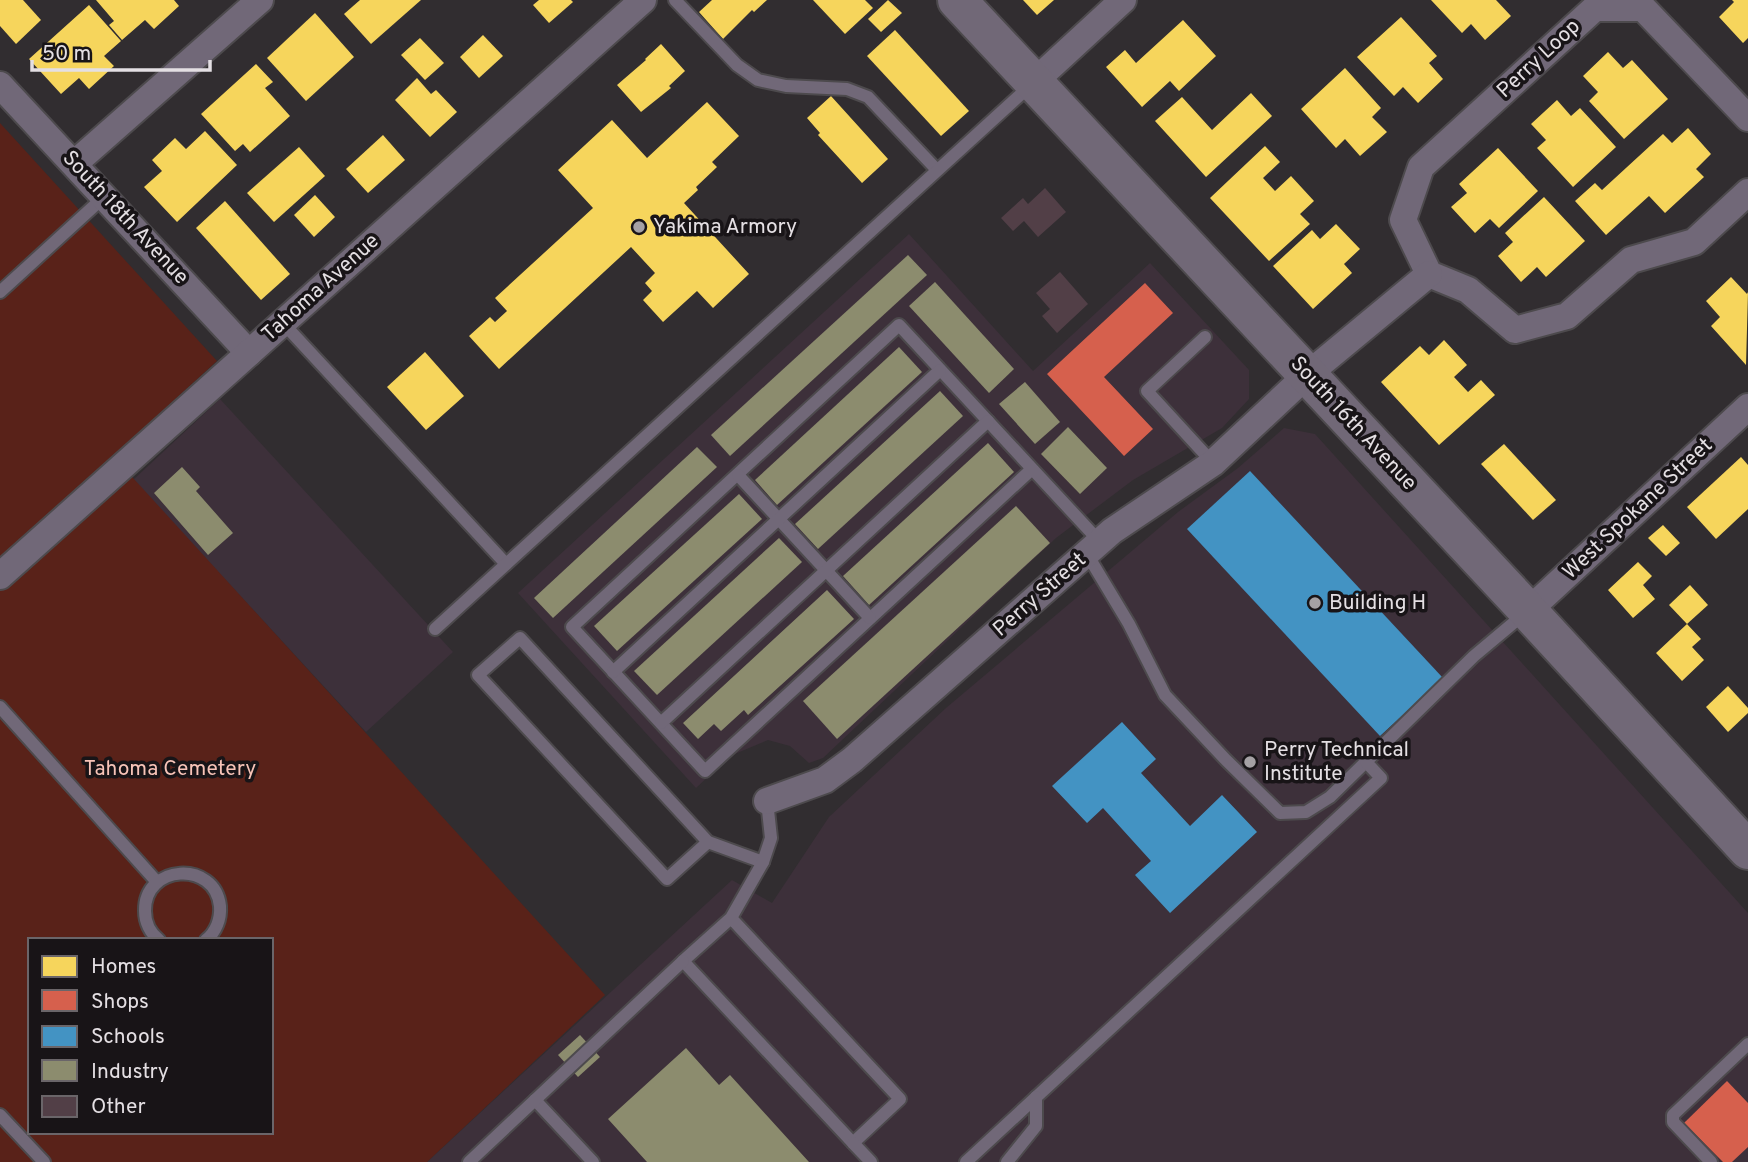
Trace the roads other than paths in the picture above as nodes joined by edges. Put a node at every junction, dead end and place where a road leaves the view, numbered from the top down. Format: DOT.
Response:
graph roads {
  1 [pos="260,0"];
  2 [pos="643,0"];
  3 [pos="675,0"];
  4 [pos="957,0"];
  5 [pos="1124,0"];
  6 [pos="1034,82"];
  7 [pos="0,85"];
  8 [pos="1748,118"];
  9 [pos="75,163"];
  10 [pos="937,170"];
  11 [pos="1748,192"];
  12 [pos="105,196"];
  13 [pos="1429,274"];
  14 [pos="0,292"];
  15 [pos="283,323"];
  16 [pos="1205,337"];
  17 [pos="249,353"];
  18 [pos="940,370"];
  19 [pos="1307,375"];
  20 [pos="1748,407"];
  21 [pos="988,421"];
  22 [pos="1213,463"];
  23 [pos="1032,469"];
  24 [pos="738,475"];
  25 [pos="779,519"];
  26 [pos="1093,548"];
  27 [pos="506,564"];
  28 [pos="827,570"];
  29 [pos="0,576"];
  30 [pos="1528,611"];
  31 [pos="870,618"];
  32 [pos="435,629"];
  33 [pos="613,672"];
  34 [pos="0,707"];
  35 [pos="661,723"];
  36 [pos="1366,762"];
  37 [pos="767,802"];
  38 [pos="708,842"];
  39 [pos="1748,850"];
  40 [pos="763,862"];
  41 [pos="157,882"];
  42 [pos="731,918"];
  43 [pos="157,938"];
  44 [pos="208,938"];
  45 [pos="683,961"];
  46 [pos="1748,1044"];
  47 [pos="1036,1097"];
  48 [pos="535,1100"];
  49 [pos="0,1115"];
  50 [pos="853,1143"];
  51 [pos="44,1162"];
  52 [pos="469,1162"];
  53 [pos="593,1162"];
  54 [pos="871,1162"];
  55 [pos="966,1162"];
  56 [pos="1007,1162"];
  57 [pos="1711,1162"];
  1 -- 9 [label="street"];
  2 -- 15 [label="street, Tahoma Avenue"];
  3 -- 10 [label="lane"];
  4 -- 6 [label="main road, South 16th Avenue"];
  5 -- 6 [label="street"];
  6 -- 10 [label="lane"];
  6 -- 19 [label="main road, South 16th Avenue"];
  7 -- 9 [label="street, South 18th Avenue"];
  8 -- 13 [label="street, Perry Loop"];
  9 -- 12 [label="street, South 18th Avenue"];
  10 -- 27 [label="lane"];
  11 -- 13 [label="street"];
  12 -- 14 [label="lane"];
  12 -- 17 [label="street, South 18th Avenue"];
  13 -- 19 [label="street"];
  15 -- 17 [label="street, Tahoma Avenue"];
  15 -- 27 [label="lane"];
  16 -- 22 [label="lane"];
  17 -- 29 [label="street, Tahoma Avenue"];
  18 -- 21 [label="lane"];
  18 -- 24 [label="lane"];
  18 -- 25 [label="lane"];
  19 -- 22 [label="street, Perry Street"];
  19 -- 30 [label="main road, South 16th Avenue"];
  20 -- 30 [label="street, West Spokane Street"];
  21 -- 23 [label="lane"];
  21 -- 28 [label="lane"];
  22 -- 26 [label="street, Perry Street"];
  23 -- 26 [label="lane"];
  23 -- 31 [label="lane"];
  24 -- 25 [label="lane"];
  24 -- 33 [label="lane"];
  25 -- 28 [label="lane"];
  25 -- 33 [label="lane"];
  26 -- 36 [label="lane"];
  26 -- 37 [label="street, Perry Street"];
  27 -- 32 [label="lane"];
  28 -- 31 [label="lane"];
  28 -- 35 [label="lane"];
  30 -- 36 [label="lane"];
  30 -- 39 [label="main road, South 16th Avenue"];
  31 -- 35 [label="lane"];
  33 -- 35 [label="lane"];
  34 -- 41 [label="lane"];
  36 -- 47 [label="lane"];
  37 -- 40 [label="lane"];
  38 -- 38 [label="lane"];
  38 -- 40 [label="lane"];
  40 -- 42 [label="lane"];
  41 -- 43 [label="lane"];
  41 -- 44 [label="lane"];
  42 -- 45 [label="lane"];
  42 -- 50 [label="lane"];
  45 -- 48 [label="lane"];
  45 -- 50 [label="lane"];
  46 -- 57 [label="lane"];
  47 -- 55 [label="lane"];
  47 -- 56 [label="lane"];
  48 -- 52 [label="lane"];
  48 -- 53 [label="lane"];
  49 -- 51 [label="lane"];
  50 -- 54 [label="lane"];
}
